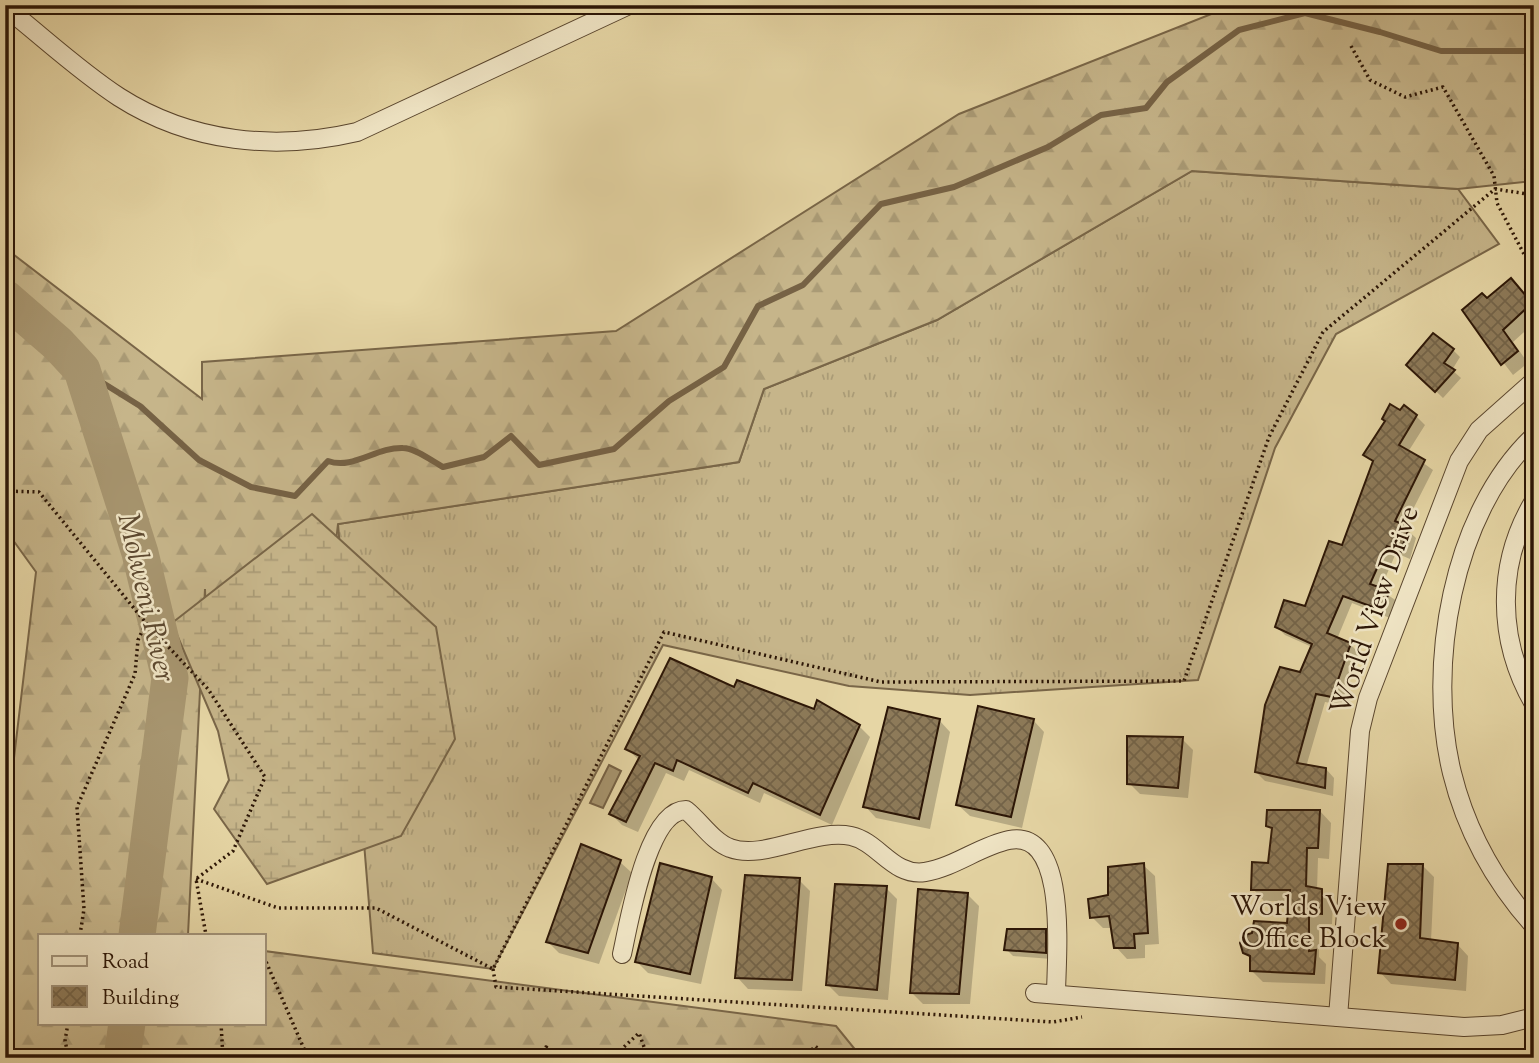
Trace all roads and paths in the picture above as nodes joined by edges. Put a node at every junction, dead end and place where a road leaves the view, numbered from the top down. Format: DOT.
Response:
graph roads {
  1 [pos="629,5"];
  2 [pos="5,7"];
  3 [pos="1351,46"];
  4 [pos="1495,189"];
  5 [pos="1534,195"];
  6 [pos="1534,273"];
  7 [pos="1534,380"];
  8 [pos="1534,436"];
  9 [pos="5,491"];
  10 [pos="1534,501"];
  11 [pos="146,623"];
  12 [pos="1534,704"];
  13 [pos="196,879"];
  14 [pos="1534,926"];
  15 [pos="80,934"];
  16 [pos="206,934"];
  17 [pos="622,954"];
  18 [pos="266,962"];
  19 [pos="493,969"];
  20 [pos="1035,993"];
  21 [pos="1056,994"];
  22 [pos="1086,998"];
  23 [pos="1338,1017"];
  24 [pos="1534,1017"];
  25 [pos="68,1024"];
  26 [pos="221,1024"];
  27 [pos="69,1058"];
  28 [pos="223,1058"];
  29 [pos="308,1058"];
  30 [pos="544,1058"];
  31 [pos="560,1058"];
  32 [pos="612,1058"];
  33 [pos="648,1058"];
  34 [pos="805,1058"];
  35 [pos="830,1058"];
  1 -- 2 [label="street"];
  3 -- 4 [label="path"];
  4 -- 5 [label="path"];
  4 -- 6 [label="path"];
  4 -- 19 [label="path"];
  7 -- 23 [label="street, World View Drive"];
  8 -- 14 [label="street"];
  9 -- 11 [label="path"];
  10 -- 12 [label="street"];
  11 -- 13 [label="path"];
  11 -- 15 [label="path"];
  13 -- 16 [label="path"];
  13 -- 19 [label="path"];
  17 -- 21 [label="street"];
  18 -- 29 [label="path"];
  19 -- 22 [label="path"];
  20 -- 21 [label="street"];
  21 -- 22 [label="street"];
  22 -- 23 [label="street"];
  23 -- 24 [label="street"];
  25 -- 27 [label="path"];
  26 -- 28 [label="path"];
  30 -- 31 [label="path"];
  32 -- 33 [label="path"];
  34 -- 35 [label="path"];
}
